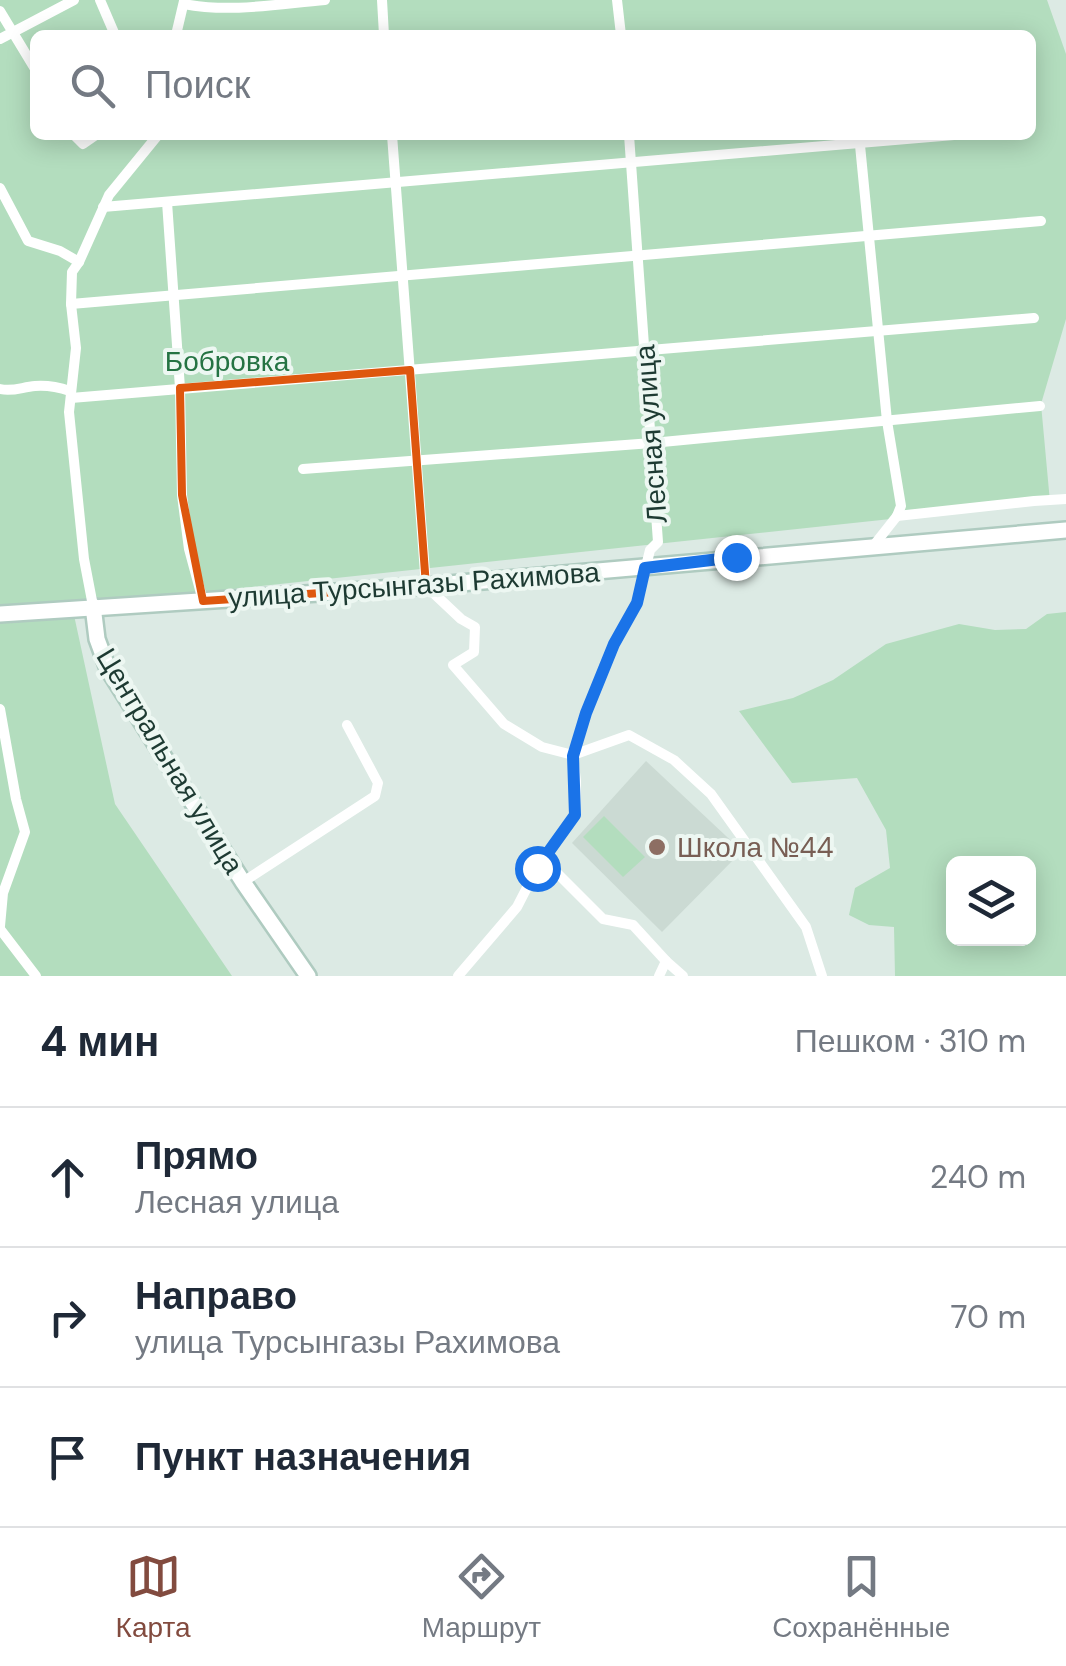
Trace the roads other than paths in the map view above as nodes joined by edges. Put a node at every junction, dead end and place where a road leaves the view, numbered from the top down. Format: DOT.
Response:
graph roads {
  1 [pos="74,0"];
  2 [pos="100,0"];
  3 [pos="325,0"];
  4 [pos="382,0"];
  5 [pos="618,0"];
  6 [pos="184,2"];
  7 [pos="0,10"];
  8 [pos="113,30"];
  9 [pos="177,30"];
  10 [pos="384,30"];
  11 [pos="620,30"];
  12 [pos="13,32"];
  13 [pos="0,39"];
  14 [pos="30,61"];
  15 [pos="154,140"];
  16 [pos="392,140"];
  17 [pos="628,140"];
  18 [pos="849,140"];
  19 [pos="859,140"];
  20 [pos="630,162"];
  21 [pos="394,183"];
  22 [pos="0,188"];
  23 [pos="167,202"];
  24 [pos="103,207"];
  25 [pos="1041,221"];
  26 [pos="868,234"];
  27 [pos="639,255"];
  28 [pos="79,262"];
  29 [pos="403,275"];
  30 [pos="175,294"];
  31 [pos="71,304"];
  32 [pos="1034,318"];
  33 [pos="878,330"];
  34 [pos="645,350"];
  35 [pos="410,370"];
  36 [pos="180,388"];
  37 [pos="0,389"];
  38 [pos="70,394"];
  39 [pos="1040,406"];
  40 [pos="887,422"];
  41 [pos="652,444"];
  42 [pos="418,461"];
  43 [pos="303,469"];
  44 [pos="1066,500"];
  45 [pos="897,516"];
  46 [pos="1066,530"];
  47 [pos="874,545"];
  48 [pos="645,568"];
  49 [pos="426,586"];
  50 [pos="203,600"];
  51 [pos="93,606"];
  52 [pos="0,613"];
  53 [pos="0,622"];
  54 [pos="0,709"];
  55 [pos="348,725"];
  56 [pos="573,756"];
  57 [pos="537,868"];
  58 [pos="244,882"];
  59 [pos="0,928"];
  60 [pos="666,961"];
  61 [pos="36,976"];
  62 [pos="308,976"];
  63 [pos="458,976"];
  64 [pos="659,976"];
  65 [pos="683,976"];
  66 [pos="822,976"];
  1 -- 12 [label="street"];
  2 -- 8 [label="street"];
  3 -- 6 [label="street"];
  4 -- 10 [label="street"];
  5 -- 11 [label="street"];
  6 -- 9 [label="street"];
  7 -- 12 [label="street"];
  12 -- 13 [label="street"];
  12 -- 14 [label="street"];
  15 -- 24 [label="street, Центральная улица"];
  16 -- 21 [label="street"];
  17 -- 20 [label="street, Лесная улица"];
  18 -- 20 [label="street"];
  19 -- 26 [label="street"];
  20 -- 21 [label="street"];
  20 -- 27 [label="street, Лесная улица"];
  21 -- 23 [label="street"];
  21 -- 29 [label="street"];
  22 -- 28 [label="street"];
  23 -- 24 [label="street"];
  23 -- 30 [label="street"];
  24 -- 28 [label="street, Центральная улица"];
  25 -- 26 [label="street"];
  26 -- 27 [label="street"];
  26 -- 33 [label="street"];
  27 -- 29 [label="street"];
  27 -- 34 [label="street, Лесная улица"];
  28 -- 31 [label="street, Центральная улица"];
  29 -- 30 [label="street"];
  29 -- 35 [label="street"];
  30 -- 31 [label="street"];
  30 -- 36 [label="street"];
  31 -- 38 [label="street, Центральная улица"];
  32 -- 33 [label="street"];
  33 -- 34 [label="street"];
  33 -- 40 [label="street"];
  34 -- 35 [label="street"];
  34 -- 41 [label="street, Лесная улица"];
  35 -- 36 [label="street"];
  35 -- 42 [label="street"];
  36 -- 38 [label="street"];
  36 -- 50 [label="street"];
  37 -- 38 [label="street"];
  38 -- 51 [label="street, Центральная улица"];
  39 -- 40 [label="street"];
  40 -- 41 [label="street"];
  40 -- 45 [label="street"];
  41 -- 42 [label="street"];
  41 -- 48 [label="street, Лесная улица"];
  42 -- 43 [label="street"];
  42 -- 49 [label="street"];
  44 -- 45 [label="street"];
  45 -- 47 [label="street"];
  46 -- 47 [label="street, улица Турсынгазы Рахимова"];
  47 -- 48 [label="street, улица Турсынгазы Рахимова"];
  48 -- 49 [label="street, улица Турсынгазы Рахимова"];
  48 -- 56 [label="street, Лесная улица"];
  49 -- 50 [label="street, улица Турсынгазы Рахимова"];
  49 -- 56 [label="street"];
  50 -- 51 [label="street, улица Турсынгазы Рахимова"];
  51 -- 52 [label="street, улица Турсынгазы Рахимова"];
  51 -- 58 [label="street, Центральная улица"];
  52 -- 53 [label="street"];
  54 -- 59 [label="street"];
  55 -- 58 [label="street"];
  56 -- 57 [label="street, Лесная улица"];
  56 -- 66 [label="street"];
  57 -- 60 [label="street"];
  57 -- 63 [label="street, Лесная улица"];
  58 -- 62 [label="street, Центральная улица"];
  59 -- 61 [label="street"];
  60 -- 64 [label="street"];
  60 -- 65 [label="street"];
}
